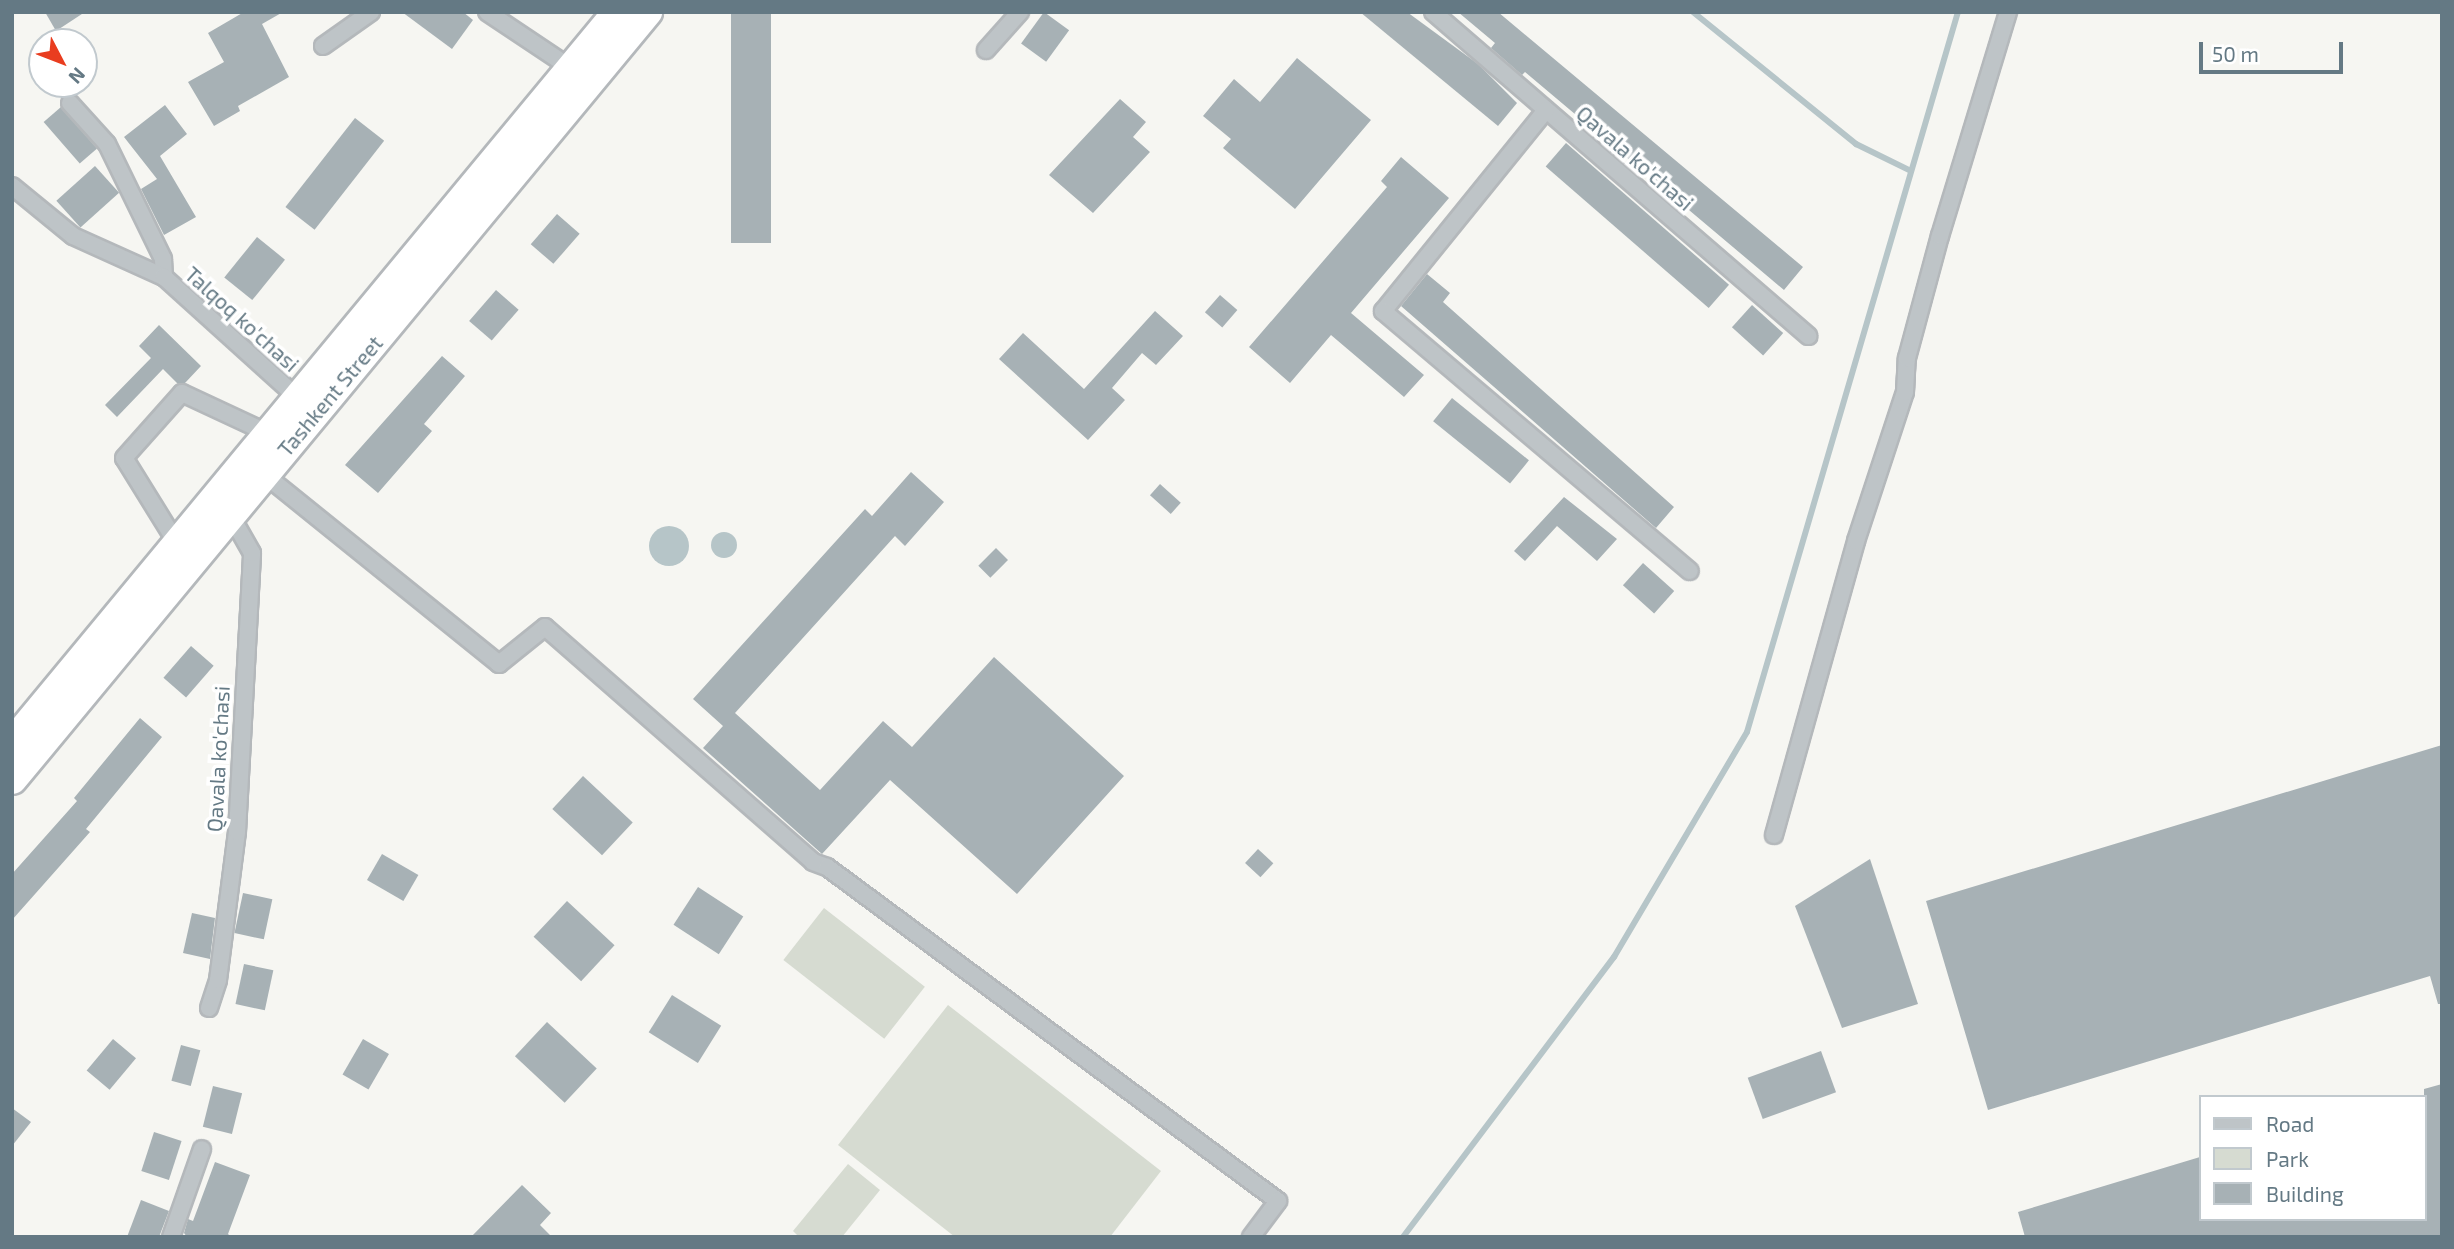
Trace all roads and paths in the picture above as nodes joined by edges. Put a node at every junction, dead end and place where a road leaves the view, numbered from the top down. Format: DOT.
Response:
graph roads {
  1 [pos="372,12"];
  2 [pos="487,12"];
  3 [pos="618,12"];
  4 [pos="647,12"];
  5 [pos="1020,12"];
  6 [pos="1433,12"];
  7 [pos="2008,12"];
  8 [pos="323,46"];
  9 [pos="986,50"];
  10 [pos="571,68"];
  11 [pos="70,103"];
  12 [pos="1546,110"];
  13 [pos="12,186"];
  14 [pos="164,277"];
  15 [pos="1809,336"];
  16 [pos="299,399"];
  17 [pos="270,434"];
  18 [pos="265,475"];
  19 [pos="231,516"];
  20 [pos="178,545"];
  21 [pos="1690,571"];
  22 [pos="16,759"];
  23 [pos="1773,835"];
  24 [pos="209,1008"];
  25 [pos="202,1149"];
  26 [pos="171,1237"];
  27 [pos="1251,1237"];
  1 -- 8 [label="street"];
  2 -- 10 [label="street"];
  3 -- 10 [label="highway, Tashkent Street"];
  4 -- 18 [label="highway, Tashkent Street"];
  5 -- 9 [label="street"];
  6 -- 12 [label="street, Qavala ko'chasi"];
  7 -- 23 [label="street"];
  10 -- 16 [label="highway, Tashkent Street"];
  11 -- 14 [label="street"];
  12 -- 15 [label="street, Qavala ko'chasi"];
  12 -- 21 [label="street"];
  13 -- 14 [label="street, Talqoq ko'chasi"];
  14 -- 16 [label="street, Talqoq ko'chasi"];
  16 -- 17 [label="highway, Tashkent Street"];
  17 -- 20 [label="highway, Tashkent Street"];
  17 -- 20 [label="street"];
  18 -- 19 [label="highway, Tashkent Street"];
  18 -- 27 [label="street"];
  19 -- 22 [label="highway, Tashkent Street"];
  19 -- 24 [label="street, Qavala ko'chasi"];
  20 -- 22 [label="highway, Tashkent Street"];
  25 -- 26 [label="street"];
}
